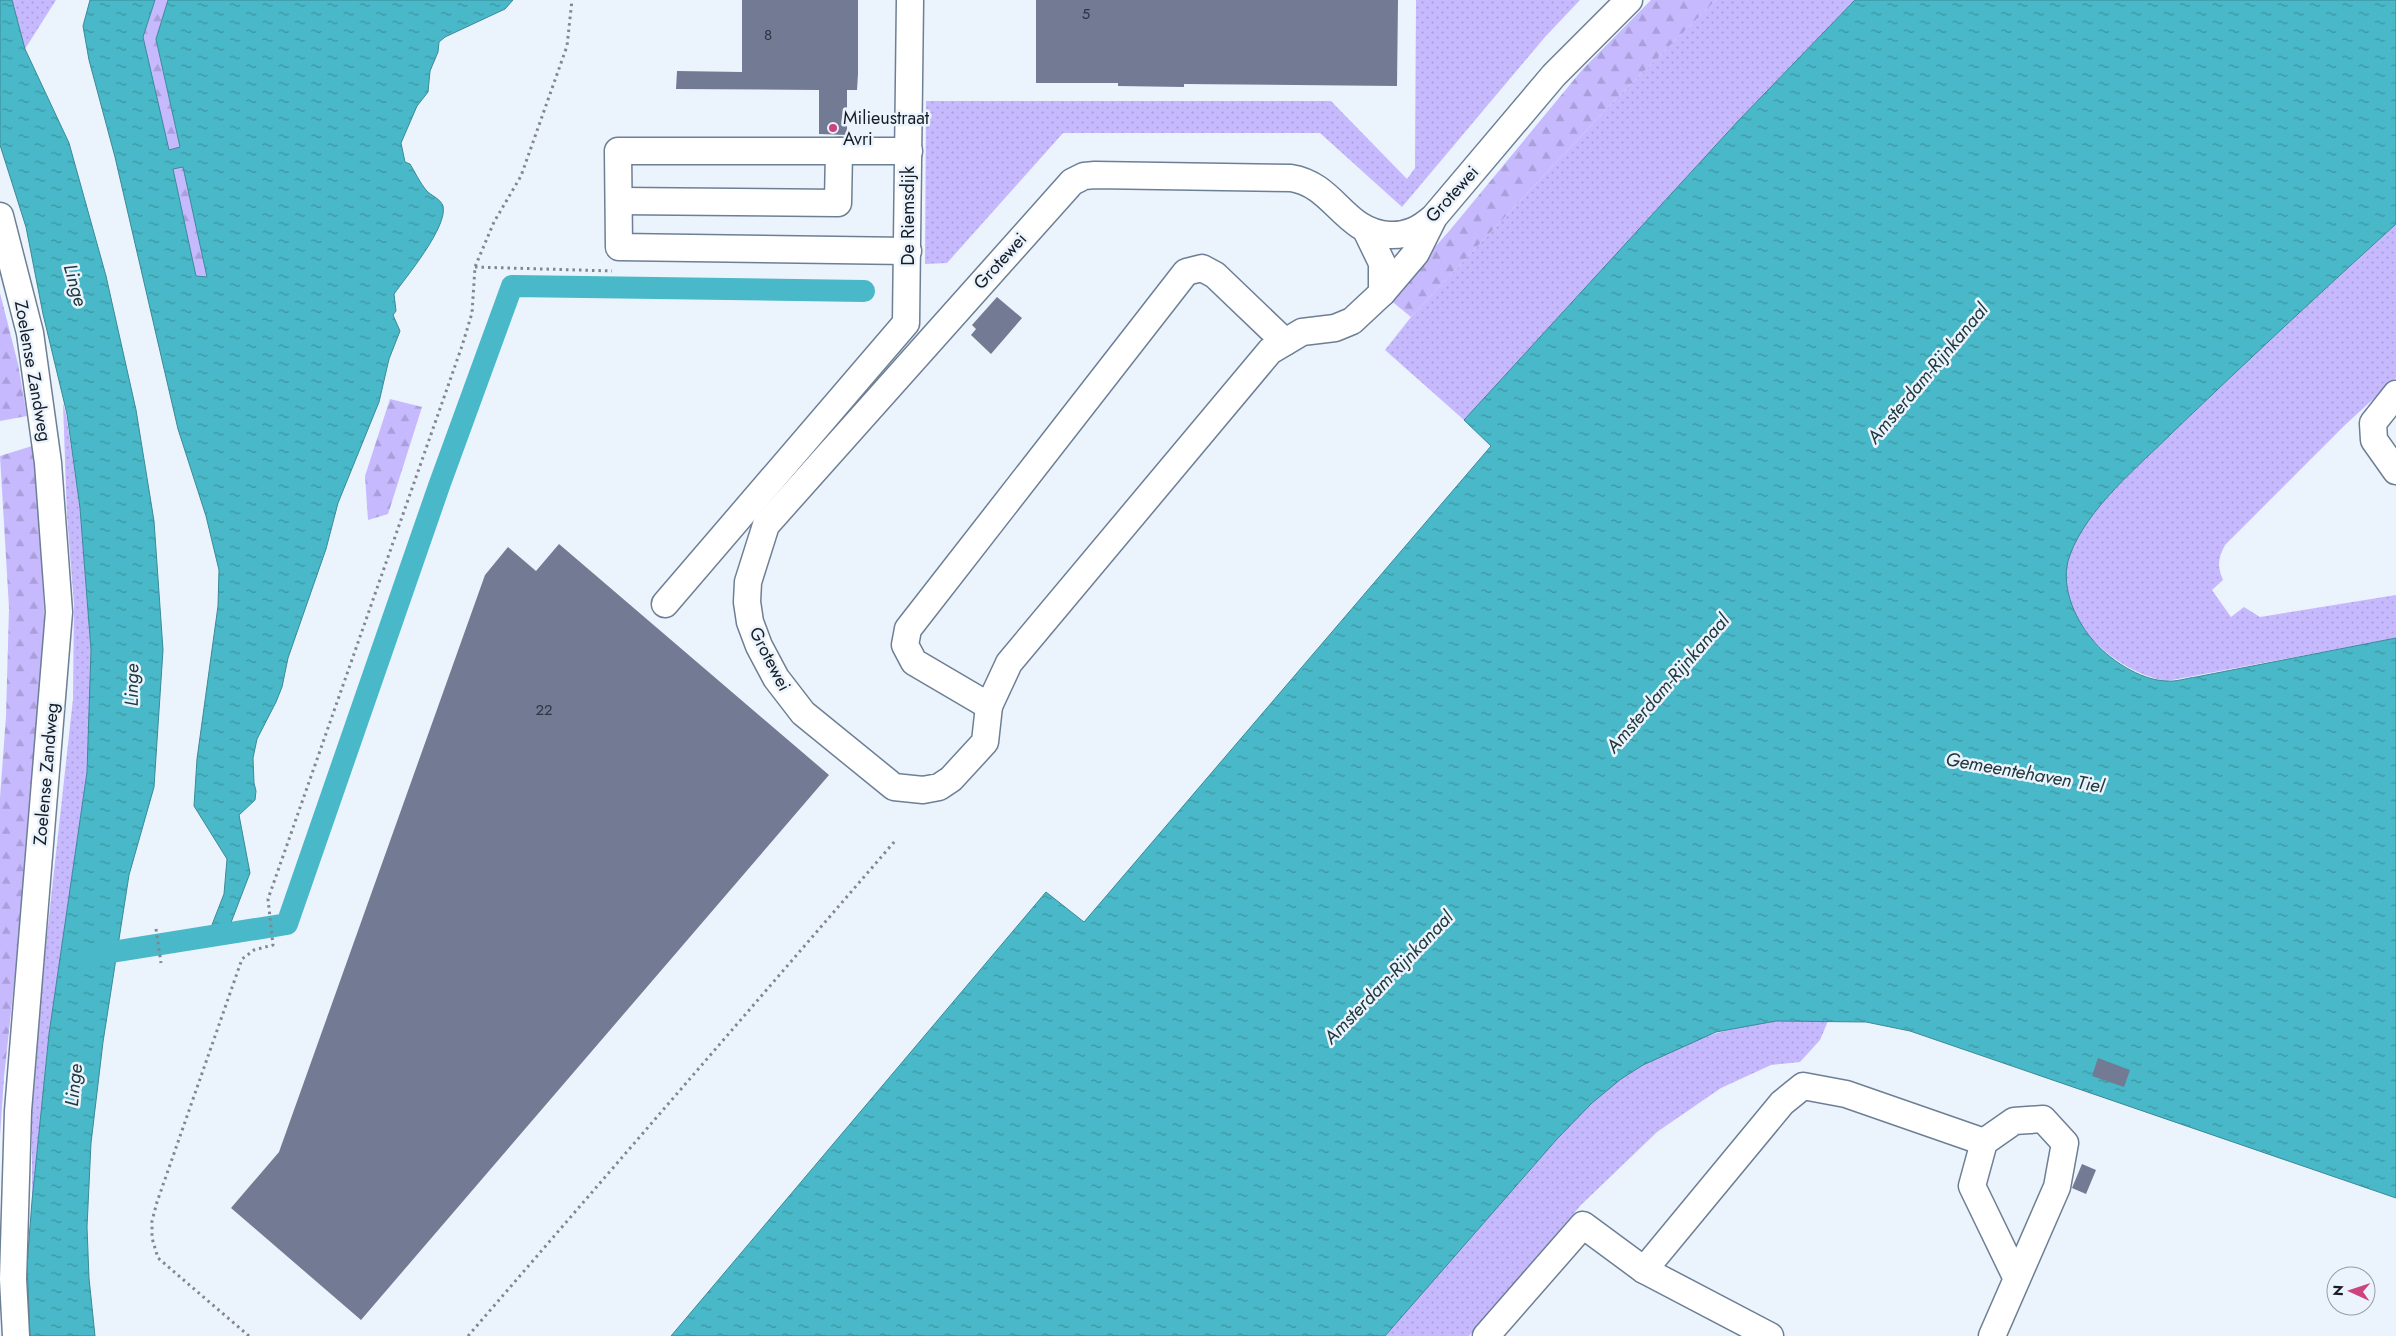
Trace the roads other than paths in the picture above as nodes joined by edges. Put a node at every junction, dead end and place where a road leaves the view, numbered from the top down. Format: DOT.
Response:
graph roads {
  1 [pos="910,0"];
  2 [pos="1629,0"];
  3 [pos="838,151"];
  4 [pos="909,151"];
  5 [pos="619,201"];
  6 [pos="0,216"];
  7 [pos="1434,216"];
  8 [pos="1366,230"];
  9 [pos="908,251"];
  10 [pos="1382,293"];
  11 [pos="1285,342"];
  12 [pos="2396,394"];
  13 [pos="2396,471"];
  14 [pos="665,604"];
  15 [pos="989,706"];
  16 [pos="1984,1142"];
  17 [pos="1644,1270"];
  18 [pos="2017,1279"];
  19 [pos="16,1336"];
  20 [pos="1486,1336"];
  21 [pos="1770,1336"];
  22 [pos="1992,1336"];
  1 -- 4 [label="street, De Riemsdijk"];
  2 -- 7 [label="street, Grotewei"];
  3 -- 4 [label="street"];
  3 -- 5 [label="street"];
  3 -- 5 [label="street"];
  4 -- 9 [label="street, De Riemsdijk"];
  5 -- 9 [label="street"];
  6 -- 19 [label="street, Zoelense Zandweg"];
  7 -- 8 [label="street, Grotewei"];
  7 -- 10 [label="street"];
  8 -- 10 [label="street"];
  8 -- 15 [label="street, Grotewei"];
  9 -- 14 [label="street, De Riemsdijk"];
  10 -- 11 [label="street"];
  11 -- 15 [label="street"];
  11 -- 15 [label="street"];
  12 -- 13 [label="street"];
  16 -- 17 [label="street"];
  16 -- 18 [label="street"];
  16 -- 18 [label="street"];
  17 -- 20 [label="street"];
  17 -- 21 [label="street"];
  18 -- 22 [label="street"];
}
